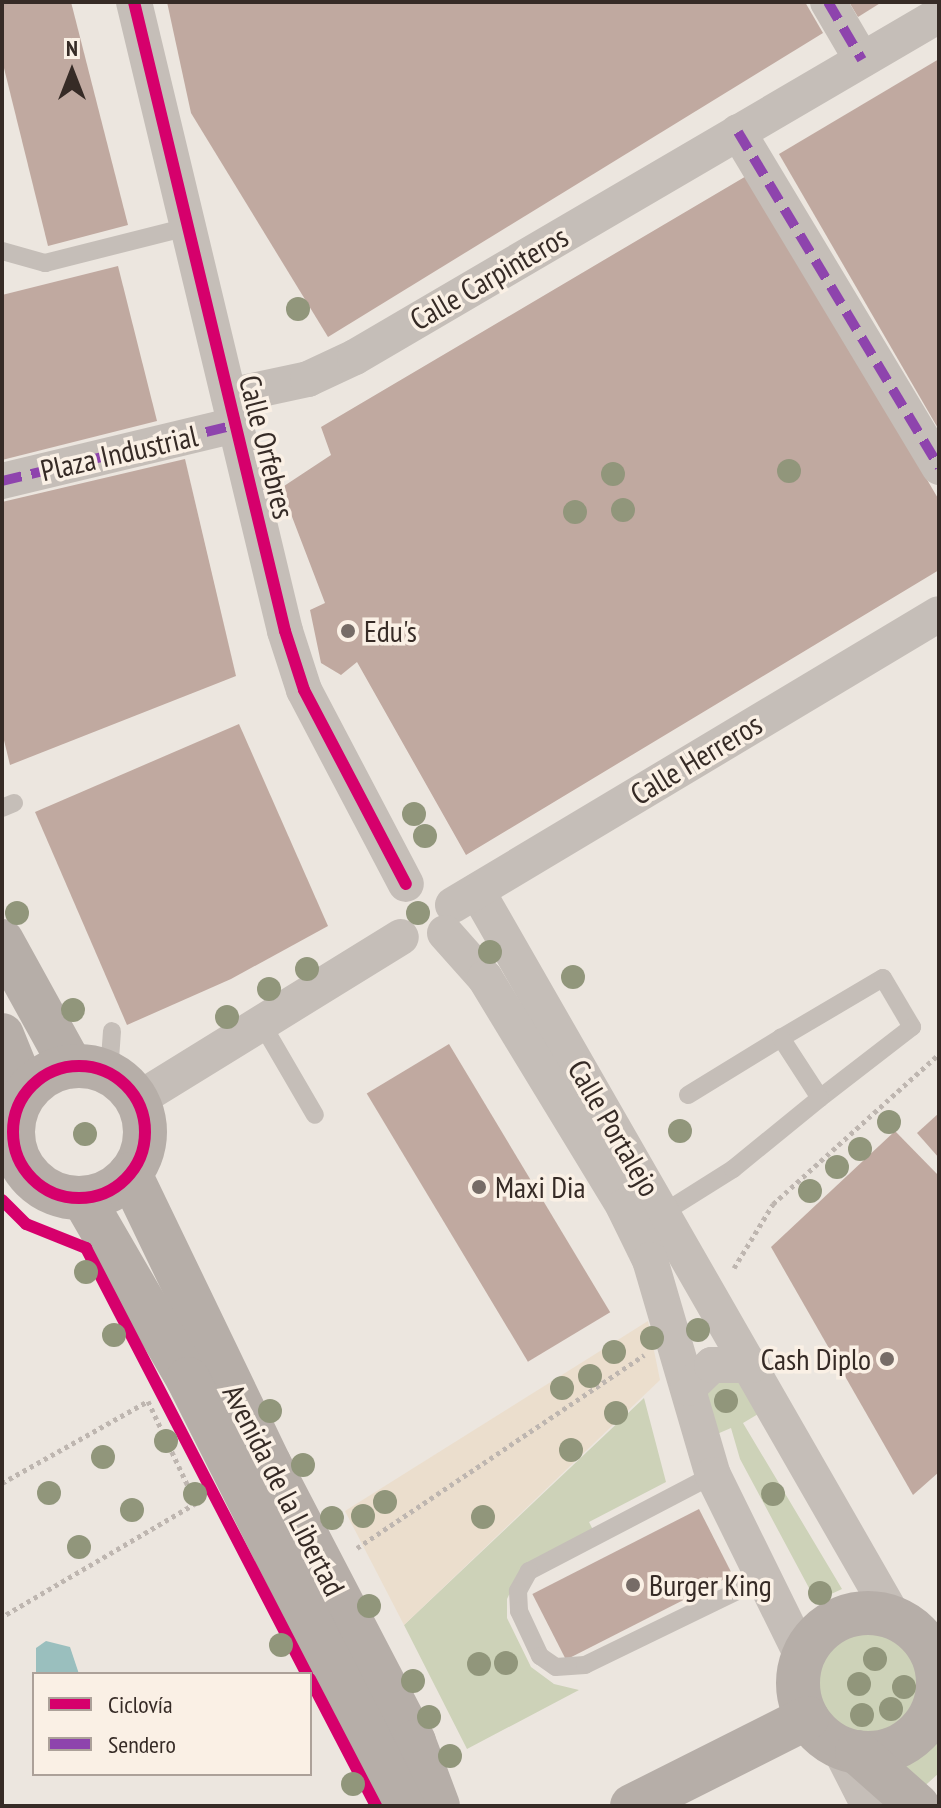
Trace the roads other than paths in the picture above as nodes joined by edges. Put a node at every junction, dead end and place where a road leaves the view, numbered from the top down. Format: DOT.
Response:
graph roads {
  1 [pos="134,2"];
  2 [pos="828,2"];
  3 [pos="939,15"];
  4 [pos="862,60"];
  5 [pos="738,132"];
  6 [pos="187,227"];
  7 [pos="2,251"];
  8 [pos="232,411"];
  9 [pos="939,467"];
  10 [pos="2,481"];
  11 [pos="939,614"];
  12 [pos="406,884"];
  13 [pos="458,910"];
  14 [pos="401,937"];
  15 [pos="2,941"];
  16 [pos="262,1024"];
  17 [pos="2,1035"];
  18 [pos="781,1038"];
  19 [pos="107,1068"];
  20 [pos="688,1095"];
  21 [pos="820,1098"];
  22 [pos="315,1115"];
  23 [pos="13,1116"];
  24 [pos="130,1174"];
  25 [pos="83,1198"];
  26 [pos="663,1213"];
  27 [pos="752,1365"];
  28 [pos="688,1388"];
  29 [pos="713,1475"];
  30 [pos="764,1578"];
  31 [pos="916,1618"];
  32 [pos="803,1658"];
  33 [pos="939,1682"];
  34 [pos="834,1739"];
  35 [pos="403,1806"];
  36 [pos="438,1806"];
  37 [pos="632,1806"];
  38 [pos="869,1806"];
  39 [pos="918,1806"];
  1 -- 6 [label="street, Calle Orfebres"];
  2 -- 4 [label="street"];
  3 -- 4 [label="street, Calle Carpinteros"];
  4 -- 5 [label="street, Calle Carpinteros"];
  5 -- 8 [label="street, Calle Carpinteros"];
  5 -- 9 [label="street"];
  6 -- 7 [label="lane"];
  6 -- 8 [label="street, Calle Orfebres"];
  8 -- 10 [label="street, Plaza Industrial"];
  8 -- 12 [label="street, Calle Orfebres"];
  11 -- 13 [label="street, Calle Herreros"];
  12 -- 13 [label="street"];
  12 -- 14 [label="street"];
  13 -- 14 [label="street"];
  13 -- 26 [label="street, Calle Portalejo"];
  13 -- 28 [label="street, Calle Portalejo"];
  14 -- 16 [label="street"];
  15 -- 19 [label="street"];
  16 -- 19 [label="street"];
  16 -- 22 [label="lane"];
  17 -- 23 [label="street"];
  18 -- 20 [label="lane"];
  18 -- 21 [label="lane"];
  18 -- 21 [label="lane"];
  19 -- 23 [label="street"];
  19 -- 24 [label="street"];
  21 -- 26 [label="lane"];
  23 -- 25 [label="street"];
  24 -- 25 [label="street"];
  24 -- 36 [label="street, Avenida de la Libertad"];
  25 -- 35 [label="street, Avenida de la Libertad"];
  26 -- 27 [label="street, Calle Portalejo"];
  27 -- 28 [label="street"];
  27 -- 31 [label="street, Calle Portalejo"];
  28 -- 29 [label="street, Calle Portalejo"];
  29 -- 30 [label="street, Calle Portalejo"];
  29 -- 30 [label="lane"];
  30 -- 32 [label="street, Calle Portalejo"];
  31 -- 32 [label="street"];
  31 -- 33 [label="street"];
  32 -- 34 [label="street"];
  33 -- 34 [label="street"];
  34 -- 37 [label="street"];
  34 -- 38 [label="street"];
  34 -- 39 [label="street"];
}
